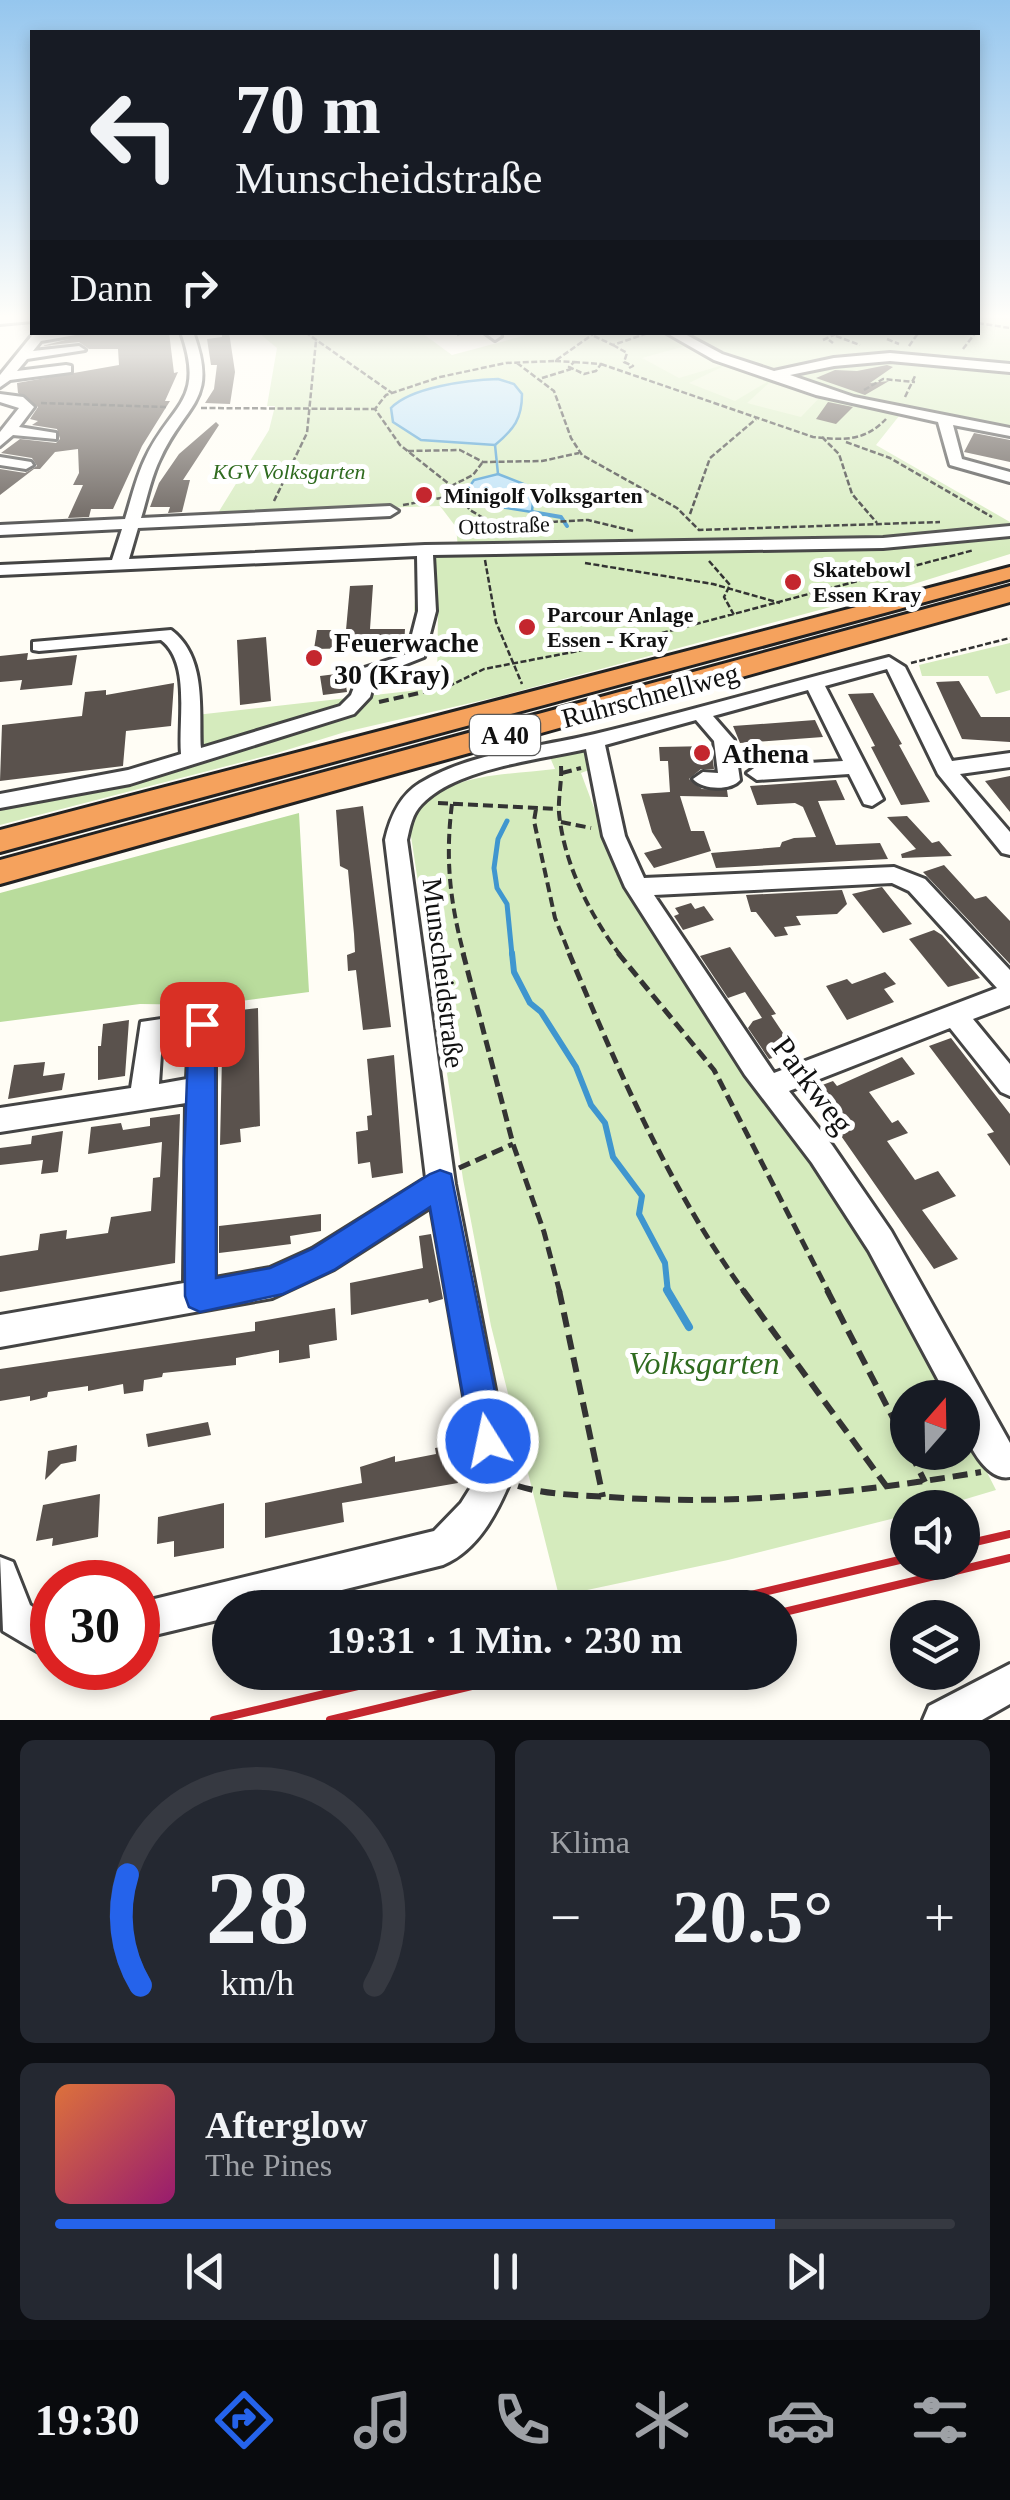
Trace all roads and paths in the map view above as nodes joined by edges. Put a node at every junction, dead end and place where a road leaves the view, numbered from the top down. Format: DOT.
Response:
graph roads {
  1 [pos="193,395"];
  2 [pos="311,395"];
  3 [pos="389,395"];
  4 [pos="556,395"];
  5 [pos="697,395"];
  6 [pos="839,395"];
  7 [pos="851,395"];
  8 [pos="846,397"];
  9 [pos="0,398"];
  10 [pos="932,399"];
  11 [pos="966,406"];
  12 [pos="898,408"];
  13 [pos="922,413"];
  14 [pos="756,418"];
  15 [pos="950,419"];
  16 [pos="1002,426"];
  17 [pos="5,436"];
  18 [pos="51,436"];
  19 [pos="820,436"];
  20 [pos="842,441"];
  21 [pos="408,451"];
  22 [pos="578,453"];
  23 [pos="0,462"];
  24 [pos="483,462"];
  25 [pos="26,466"];
  26 [pos="1010,477"];
  27 [pos="451,486"];
  28 [pos="458,495"];
  29 [pos="390,511"];
  30 [pos="690,514"];
  31 [pos="266,517"];
  32 [pos="569,520"];
  33 [pos="558,522"];
  34 [pos="946,522"];
  35 [pos="877,523"];
  36 [pos="130,524"];
  37 [pos="0,530"];
  38 [pos="682,531"];
  39 [pos="1010,531"];
  40 [pos="647,532"];
  41 [pos="701,538"];
  42 [pos="984,540"];
  43 [pos="425,550"];
  44 [pos="485,556"];
  45 [pos="579,562"];
  46 [pos="119,564"];
  47 [pos="0,570"];
  48 [pos="1010,572"];
  49 [pos="729,588"];
  50 [pos="1010,594"];
  51 [pos="780,603"];
  52 [pos="734,616"];
  53 [pos="1010,638"];
  54 [pos="40,646"];
  55 [pos="513,663"];
  56 [pos="892,665"];
  57 [pos="813,682"];
  58 [pos="522,684"];
  59 [pos="357,701"];
  60 [pos="700,714"];
  61 [pos="594,741"];
  62 [pos="192,760"];
  63 [pos="1010,760"];
  64 [pos="561,766"];
  65 [pos="856,767"];
  66 [pos="945,769"];
  67 [pos="757,773"];
  68 [pos="704,779"];
  69 [pos="872,799"];
  70 [pos="0,801"];
  71 [pos="536,808"];
  72 [pos="558,809"];
  73 [pos="561,822"];
  74 [pos="614,836"];
  75 [pos="0,841"];
  76 [pos="1010,846"];
  77 [pos="0,872"];
  78 [pos="637,886"];
  79 [pos="1010,986"];
  80 [pos="1010,994"];
  81 [pos="955,1016"];
  82 [pos="1010,1084"];
  83 [pos="768,1087"];
  84 [pos="200,1089"];
  85 [pos="144,1097"];
  86 [pos="0,1120"];
  87 [pos="514,1144"];
  88 [pos="440,1184"];
  89 [pos="200,1296"];
  90 [pos="0,1331"];
  91 [pos="890,1413"];
  92 [pos="1005,1461"];
  93 [pos="918,1470"];
  94 [pos="495,1478"];
  95 [pos="924,1482"];
  96 [pos="887,1486"];
  97 [pos="603,1497"];
  98 [pos="0,1575"];
  99 [pos="160,1616"];
  100 [pos="30,1627"];
  101 [pos="1010,1683"];
  102 [pos="943,1720"];
  1 -- 36 [label="street"];
  2 -- 31 [label="path"];
  3 -- 21 [label="path"];
  4 -- 22 [label="path"];
  5 -- 14 [label="path"];
  6 -- 8 [label="street"];
  7 -- 8 [label="path"];
  8 -- 12 [label="street"];
  9 -- 17 [label="street"];
  10 -- 13 [label="street"];
  11 -- 15 [label="street"];
  12 -- 13 [label="street"];
  12 -- 20 [label="path"];
  13 -- 15 [label="street"];
  14 -- 19 [label="path"];
  14 -- 30 [label="path"];
  15 -- 16 [label="street"];
  15 -- 26 [label="street"];
  17 -- 18 [label="street"];
  19 -- 20 [label="path"];
  19 -- 35 [label="path"];
  20 -- 42 [label="path"];
  21 -- 24 [label="path"];
  21 -- 27 [label="path"];
  22 -- 24 [label="path"];
  22 -- 30 [label="path"];
  23 -- 25 [label="street"];
  24 -- 27 [label="path"];
  27 -- 28 [label="path"];
  28 -- 29 [label="path"];
  28 -- 33 [label="path"];
  29 -- 31 [label="street"];
  30 -- 41 [label="path"];
  31 -- 36 [label="street"];
  32 -- 33 [label="path"];
  32 -- 40 [label="path"];
  34 -- 35 [label="path"];
  35 -- 41 [label="path"];
  36 -- 37 [label="street"];
  36 -- 46 [label="street"];
  38 -- 41 [label="path"];
  39 -- 42 [label="street, Ottostraße"];
  41 -- 42 [label="street, Ottostraße"];
  41 -- 43 [label="street, Ottostraße"];
  41 -- 49 [label="path"];
  42 -- 51 [label="path"];
  43 -- 46 [label="street, Ottostraße"];
  43 -- 59 [label="street"];
  44 -- 55 [label="path"];
  45 -- 49 [label="path"];
  46 -- 47 [label="street, Ottostraße"];
  48 -- 75 [label="highway, Ruhrschnellweg / A 40"];
  49 -- 51 [label="path"];
  49 -- 52 [label="path"];
  50 -- 77 [label="highway, Ruhrschnellweg / A 40"];
  51 -- 52 [label="path"];
  52 -- 55 [label="path"];
  53 -- 56 [label="path"];
  54 -- 62 [label="street"];
  55 -- 58 [label="path"];
  55 -- 59 [label="path"];
  56 -- 57 [label="street, Munscheidstraße"];
  56 -- 66 [label="street"];
  57 -- 60 [label="street, Munscheidstraße"];
  57 -- 65 [label="street"];
  59 -- 62 [label="street"];
  60 -- 61 [label="street, Munscheidstraße"];
  60 -- 68 [label="street"];
  61 -- 74 [label="street, Parkweg"];
  61 -- 88 [label="street, Munscheidstraße"];
  62 -- 70 [label="street"];
  63 -- 66 [label="street"];
  64 -- 72 [label="path"];
  65 -- 67 [label="street"];
  65 -- 69 [label="street"];
  66 -- 76 [label="street"];
  71 -- 72 [label="path"];
  71 -- 87 [label="path"];
  71 -- 96 [label="path"];
  72 -- 73 [label="path"];
  73 -- 74 [label="path"];
  73 -- 91 [label="path"];
  74 -- 78 [label="street, Parkweg"];
  78 -- 79 [label="street"];
  78 -- 83 [label="street, Parkweg"];
  80 -- 81 [label="street"];
  81 -- 82 [label="street"];
  81 -- 83 [label="street"];
  83 -- 92 [label="street, Parkweg"];
  84 -- 85 [label="street"];
  84 -- 85 [label="street"];
  84 -- 89 [label="street"];
  85 -- 86 [label="street"];
  87 -- 88 [label="path"];
  87 -- 97 [label="path"];
  88 -- 89 [label="street"];
  88 -- 94 [label="street, Munscheidstraße"];
  89 -- 90 [label="street"];
  92 -- 95 [label="path"];
  93 -- 95 [label="path"];
  94 -- 97 [label="path"];
  94 -- 99 [label="street"];
  95 -- 96 [label="path"];
  96 -- 97 [label="path"];
  98 -- 100 [label="street"];
  101 -- 102 [label="street"];
}
